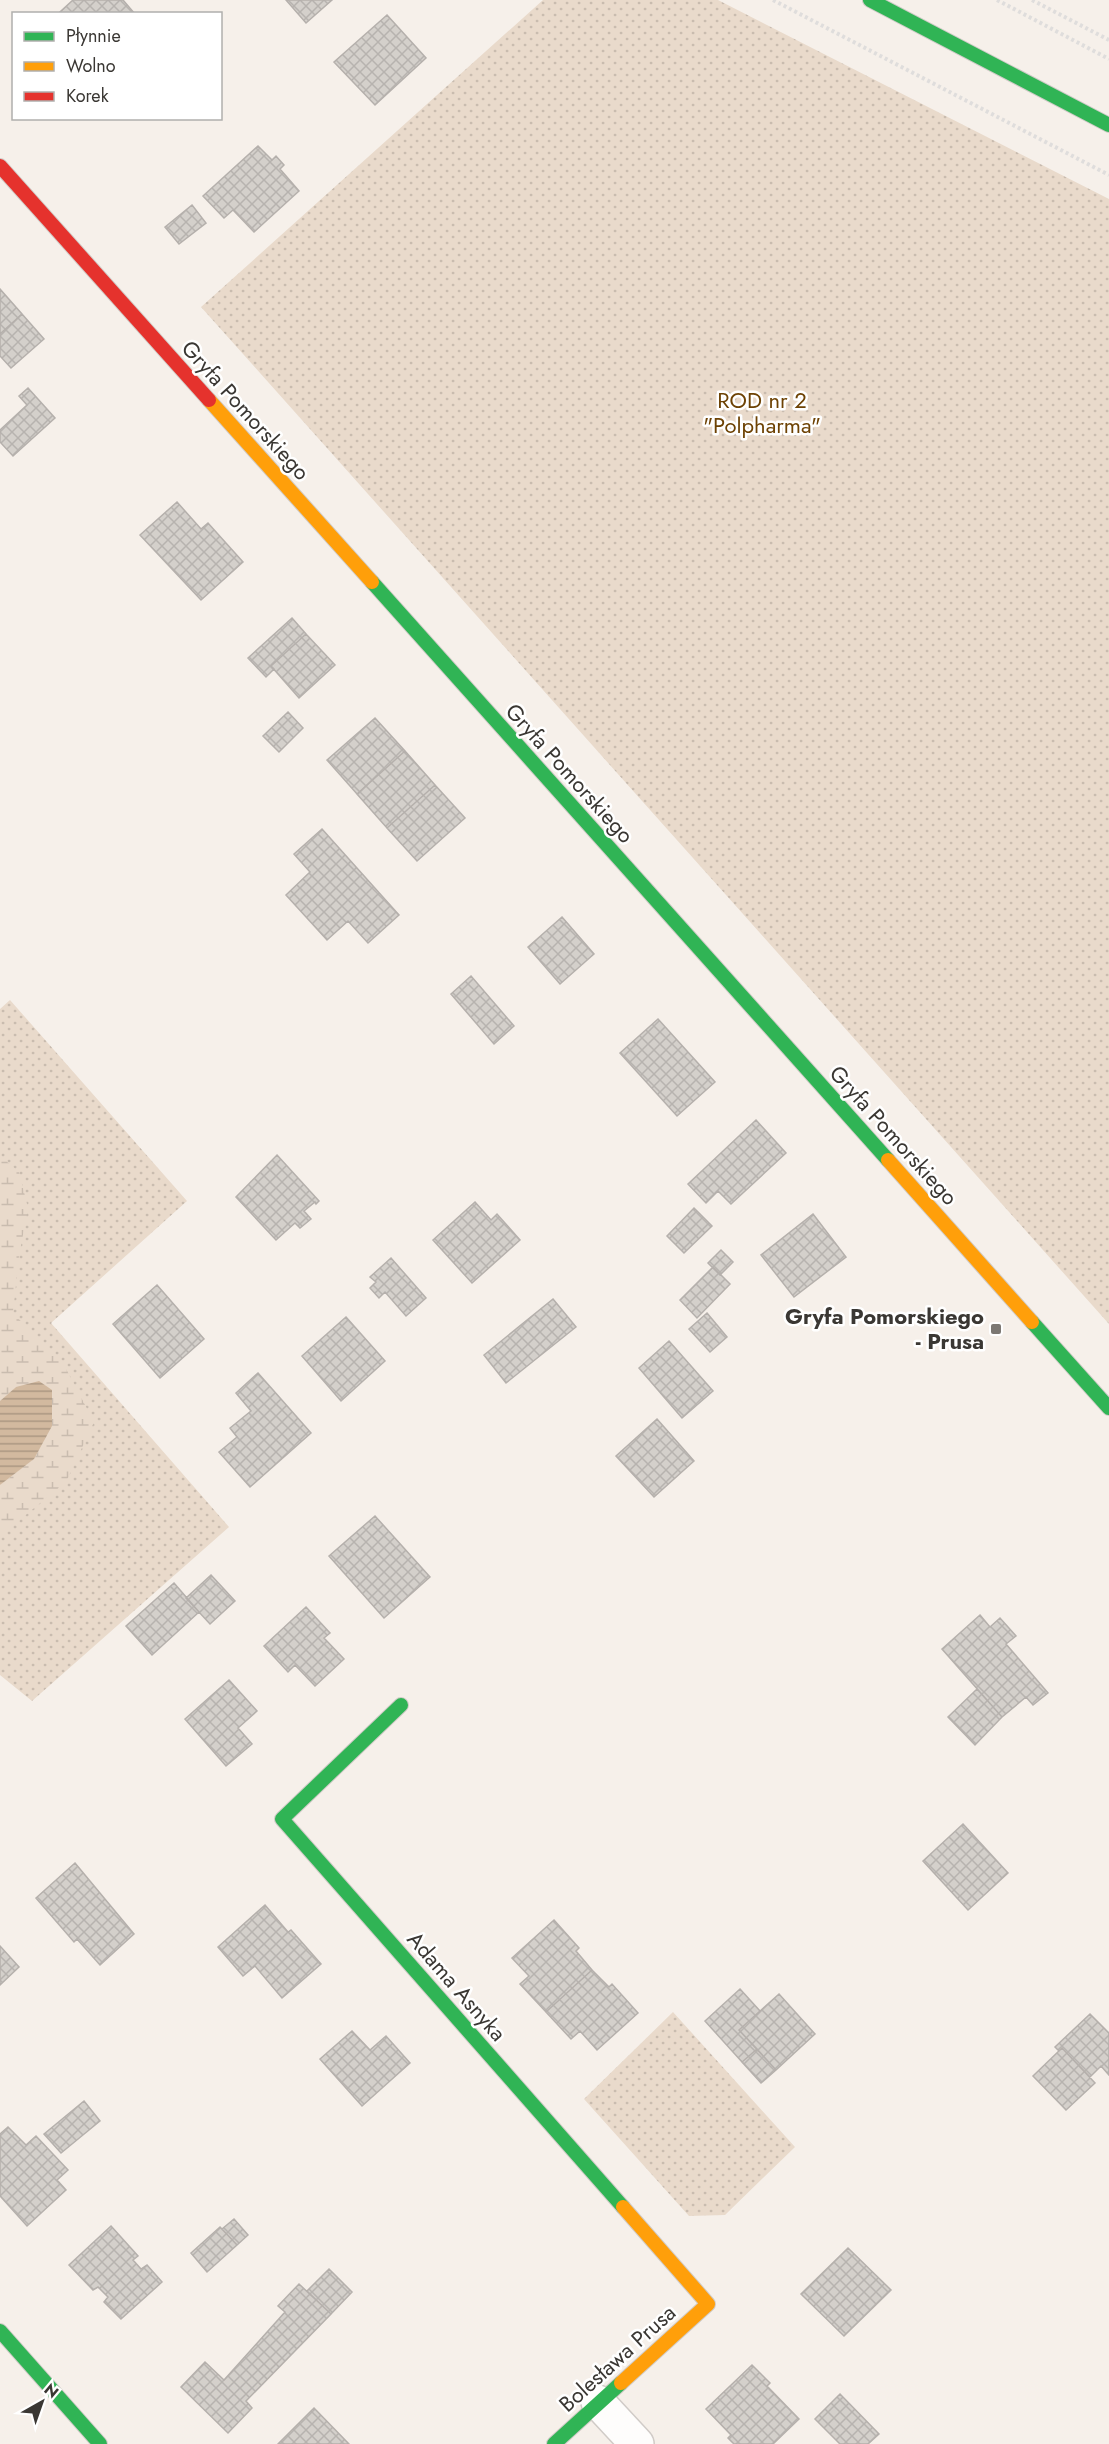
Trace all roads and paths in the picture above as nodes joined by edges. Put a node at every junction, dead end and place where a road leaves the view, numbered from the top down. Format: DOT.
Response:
graph roads {
  1 [pos="772,0"];
  2 [pos="870,0"];
  3 [pos="997,0"];
  4 [pos="1032,0"];
  5 [pos="1109,40"];
  6 [pos="1109,59"];
  7 [pos="1109,125"];
  8 [pos="0,166"];
  9 [pos="1109,175"];
  10 [pos="1109,1408"];
  11 [pos="401,1706"];
  12 [pos="708,2304"];
  13 [pos="0,2331"];
  14 [pos="598,2402"];
  15 [pos="100,2444"];
  16 [pos="554,2444"];
  17 [pos="637,2444"];
  1 -- 9 [label="path"];
  2 -- 7 [label="street"];
  3 -- 6 [label="path"];
  4 -- 5 [label="path"];
  8 -- 10 [label="street, Gryfa Pomorskiego"];
  11 -- 12 [label="street, Adama Asnyka"];
  12 -- 14 [label="street, Bolesława Prusa"];
  13 -- 15 [label="street"];
  14 -- 16 [label="street, Bolesława Prusa"];
  14 -- 17 [label="street"];
}
